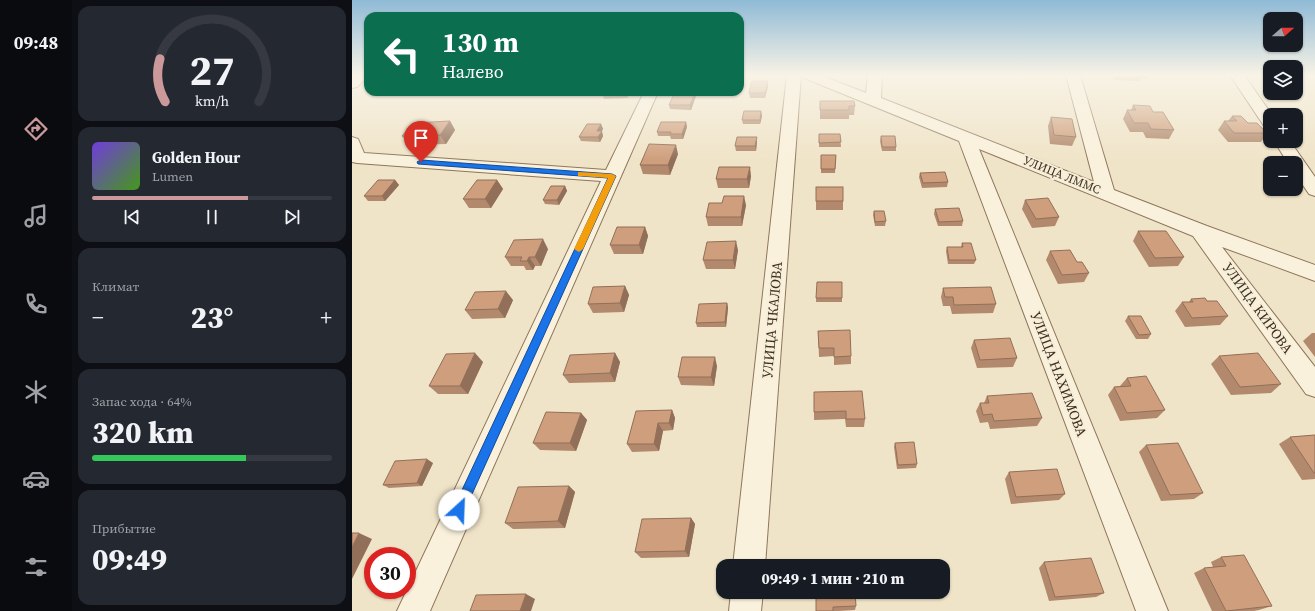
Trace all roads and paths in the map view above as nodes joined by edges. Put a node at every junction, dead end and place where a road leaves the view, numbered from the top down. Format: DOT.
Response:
graph roads {
  1 [pos="646,104"];
  2 [pos="791,104"];
  3 [pos="882,104"];
  4 [pos="1080,104"];
  5 [pos="1257,104"];
  6 [pos="1263,113"];
  7 [pos="966,137"];
  8 [pos="352,142"];
  9 [pos="1287,148"];
  10 [pos="612,176"];
  11 [pos="1315,190"];
  12 [pos="1106,193"];
  13 [pos="1200,231"];
  14 [pos="1315,273"];
  15 [pos="1315,386"];
  16 [pos="750,559"];
  17 [pos="746,599"];
  18 [pos="413,611"];
  19 [pos="745,611"];
  20 [pos="1152,611"];
  1 -- 10 [label="street"];
  2 -- 16 [label="street, УЛИЦА ЧКАЛОВА"];
  3 -- 7 [label="street, УЛИЦА ЛММС"];
  4 -- 12 [label="street"];
  5 -- 6 [label="street"];
  7 -- 12 [label="street, УЛИЦА ЛММС"];
  7 -- 20 [label="street, УЛИЦА НАХИМОВА"];
  8 -- 10 [label="street"];
  9 -- 11 [label="street"];
  10 -- 18 [label="street"];
  12 -- 13 [label="street, УЛИЦА ЛММС"];
  13 -- 14 [label="street, УЛИЦА ЛММС"];
  13 -- 15 [label="street, УЛИЦА КИРОВА"];
  17 -- 19 [label="street"];
}
